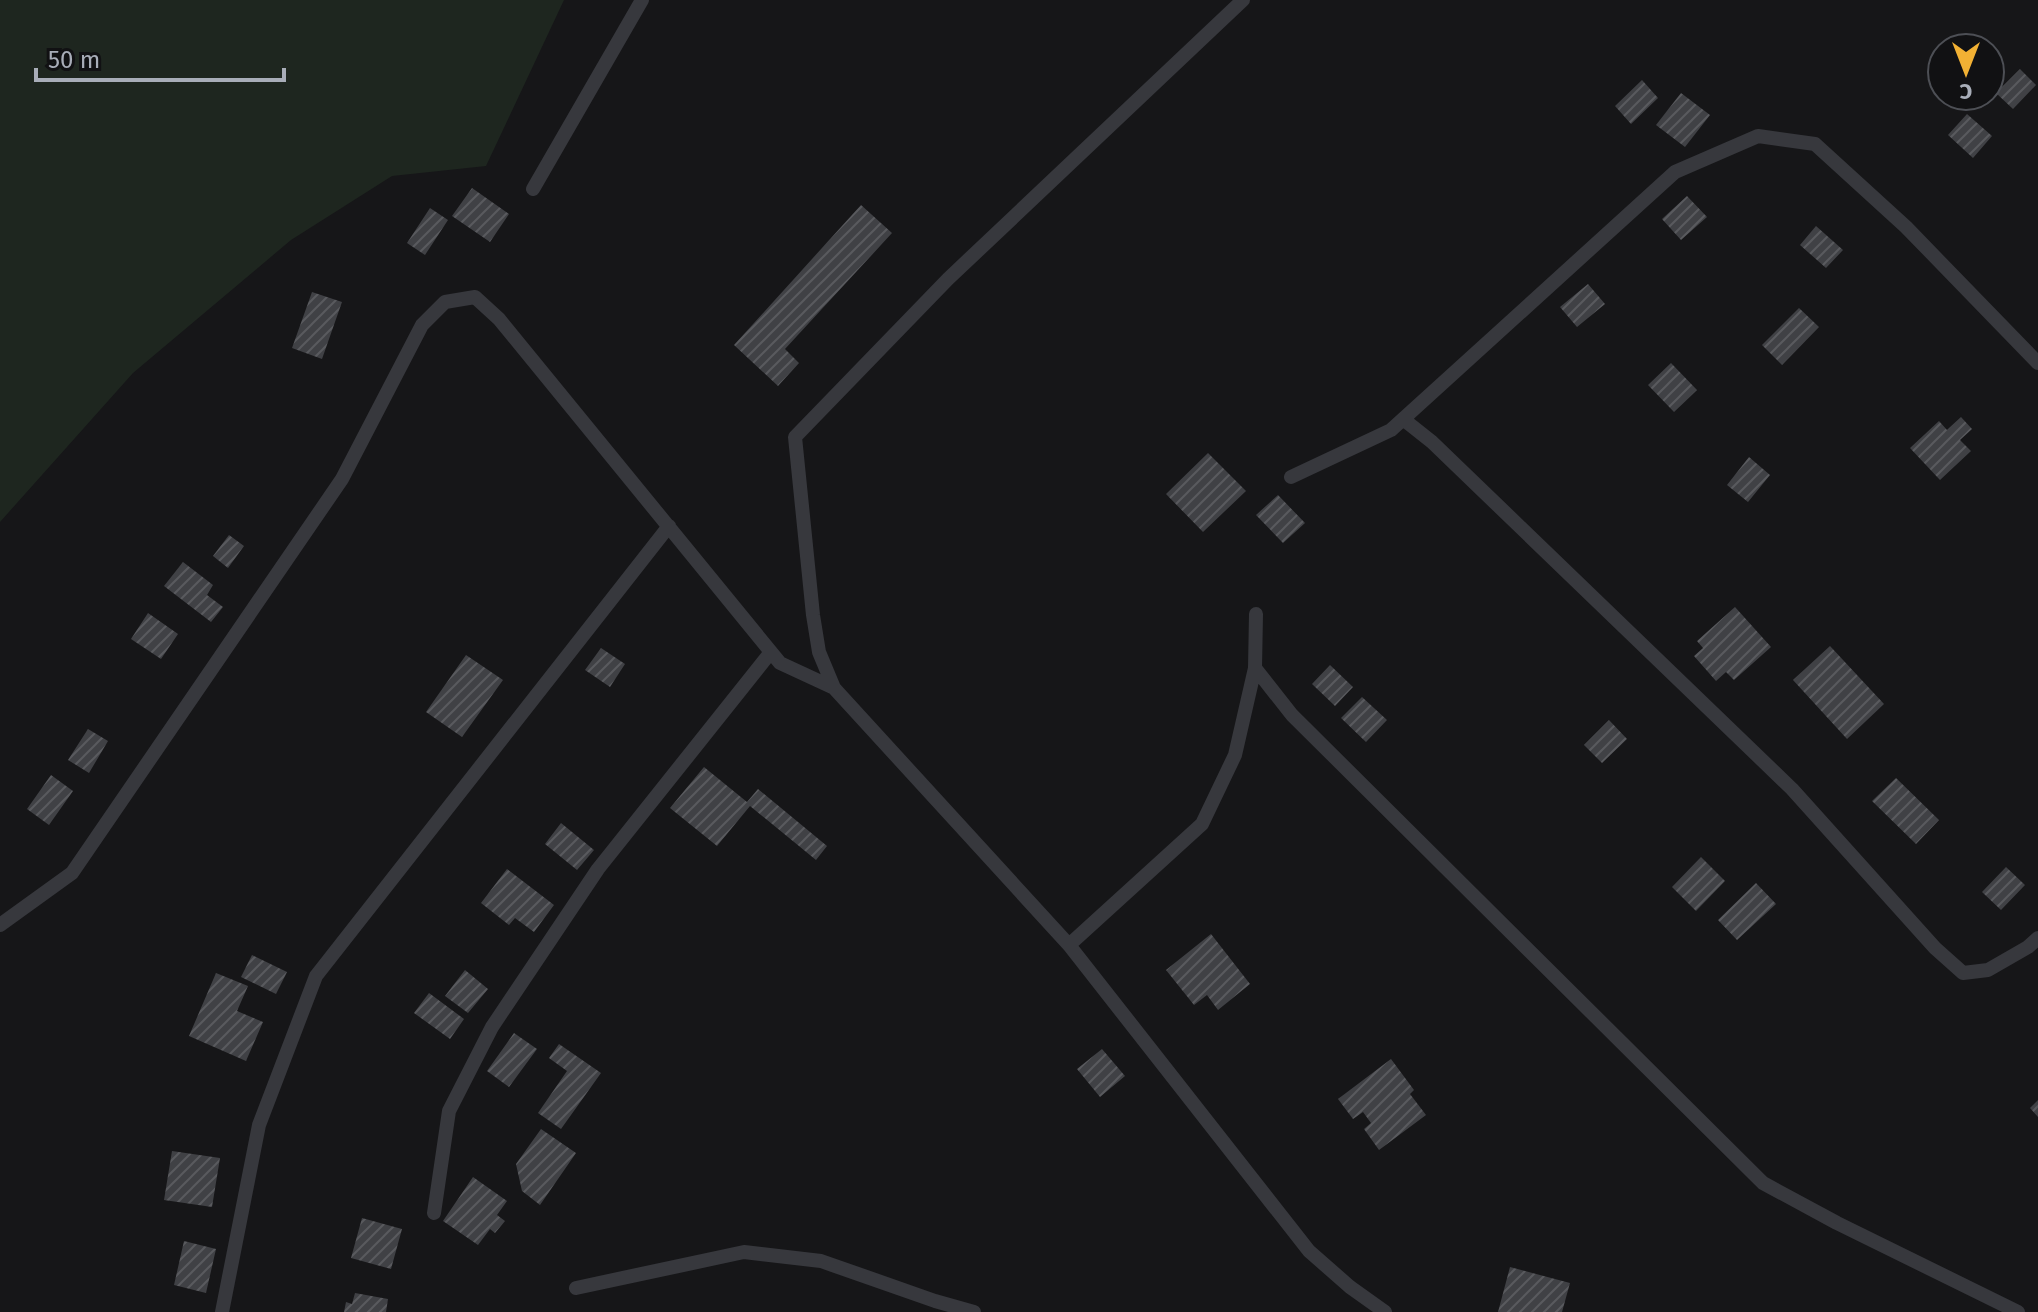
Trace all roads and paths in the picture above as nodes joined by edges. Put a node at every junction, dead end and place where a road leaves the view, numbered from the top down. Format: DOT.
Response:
graph roads {
  1 [pos="642,0"];
  2 [pos="1243,0"];
  3 [pos="533,189"];
  4 [pos="2038,363"];
  5 [pos="1403,419"];
  6 [pos="1291,477"];
  7 [pos="669,526"];
  8 [pos="1256,614"];
  9 [pos="771,652"];
  10 [pos="1255,668"];
  11 [pos="834,688"];
  12 [pos="0,925"];
  13 [pos="2038,938"];
  14 [pos="1069,945"];
  15 [pos="434,1213"];
  16 [pos="576,1288"];
  17 [pos="222,1312"];
  18 [pos="974,1312"];
  19 [pos="1385,1312"];
  20 [pos="2018,1312"];
  1 -- 3 [label="lane"];
  2 -- 11 [label="lane"];
  4 -- 5 [label="lane"];
  5 -- 6 [label="lane"];
  5 -- 13 [label="lane"];
  7 -- 9 [label="lane"];
  7 -- 12 [label="lane"];
  7 -- 17 [label="lane"];
  8 -- 10 [label="lane"];
  9 -- 11 [label="lane"];
  9 -- 15 [label="lane"];
  10 -- 14 [label="lane"];
  10 -- 20 [label="lane"];
  11 -- 14 [label="lane"];
  14 -- 19 [label="lane"];
  16 -- 18 [label="lane"];
}
